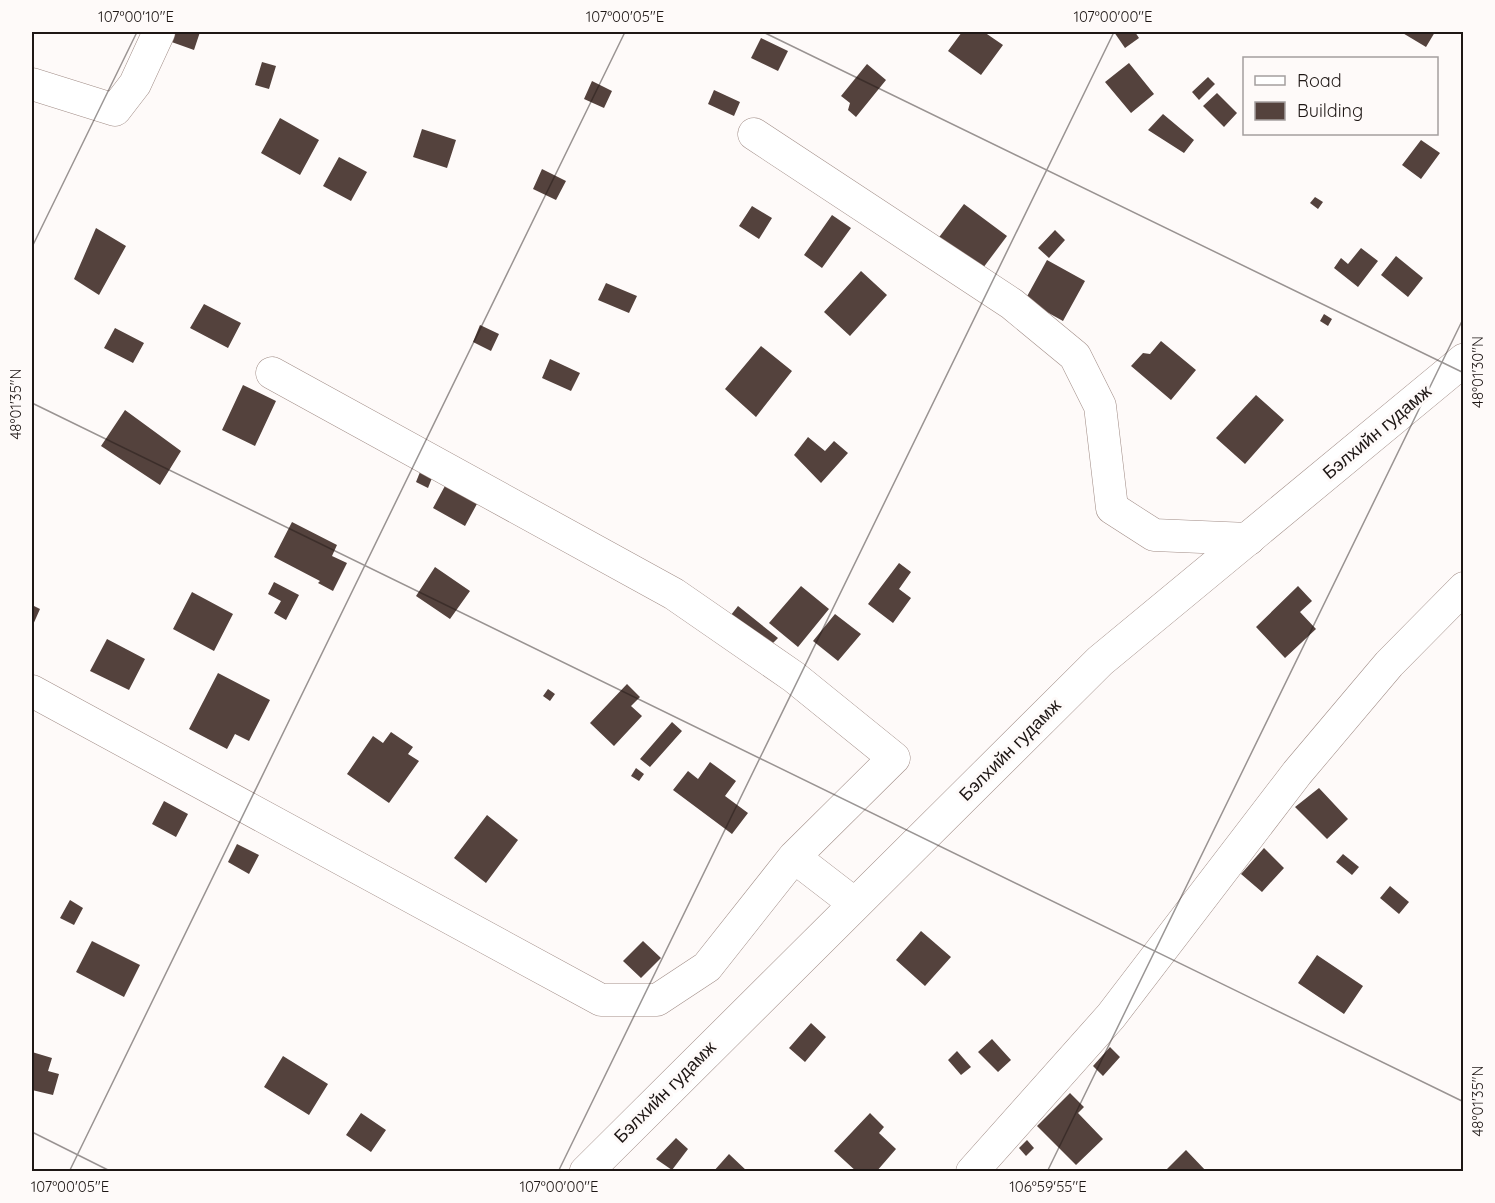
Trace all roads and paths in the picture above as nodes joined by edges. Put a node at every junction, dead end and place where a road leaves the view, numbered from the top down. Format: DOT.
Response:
graph roads {
  1 [pos="159,32"];
  2 [pos="32,84"];
  3 [pos="754,134"];
  4 [pos="1464,360"];
  5 [pos="272,374"];
  6 [pos="1250,539"];
  7 [pos="1464,588"];
  8 [pos="32,691"];
  9 [pos="794,857"];
  10 [pos="855,904"];
  11 [pos="586,1172"];
  12 [pos="972,1172"];
  1 -- 2 [label="street"];
  3 -- 6 [label="street"];
  4 -- 6 [label="main road, Бэлхийн гудамж"];
  5 -- 9 [label="street"];
  6 -- 10 [label="main road, Бэлхийн гудамж"];
  7 -- 12 [label="street"];
  8 -- 9 [label="street"];
  9 -- 10 [label="street"];
  10 -- 11 [label="main road, Бэлхийн гудамж"];
}
